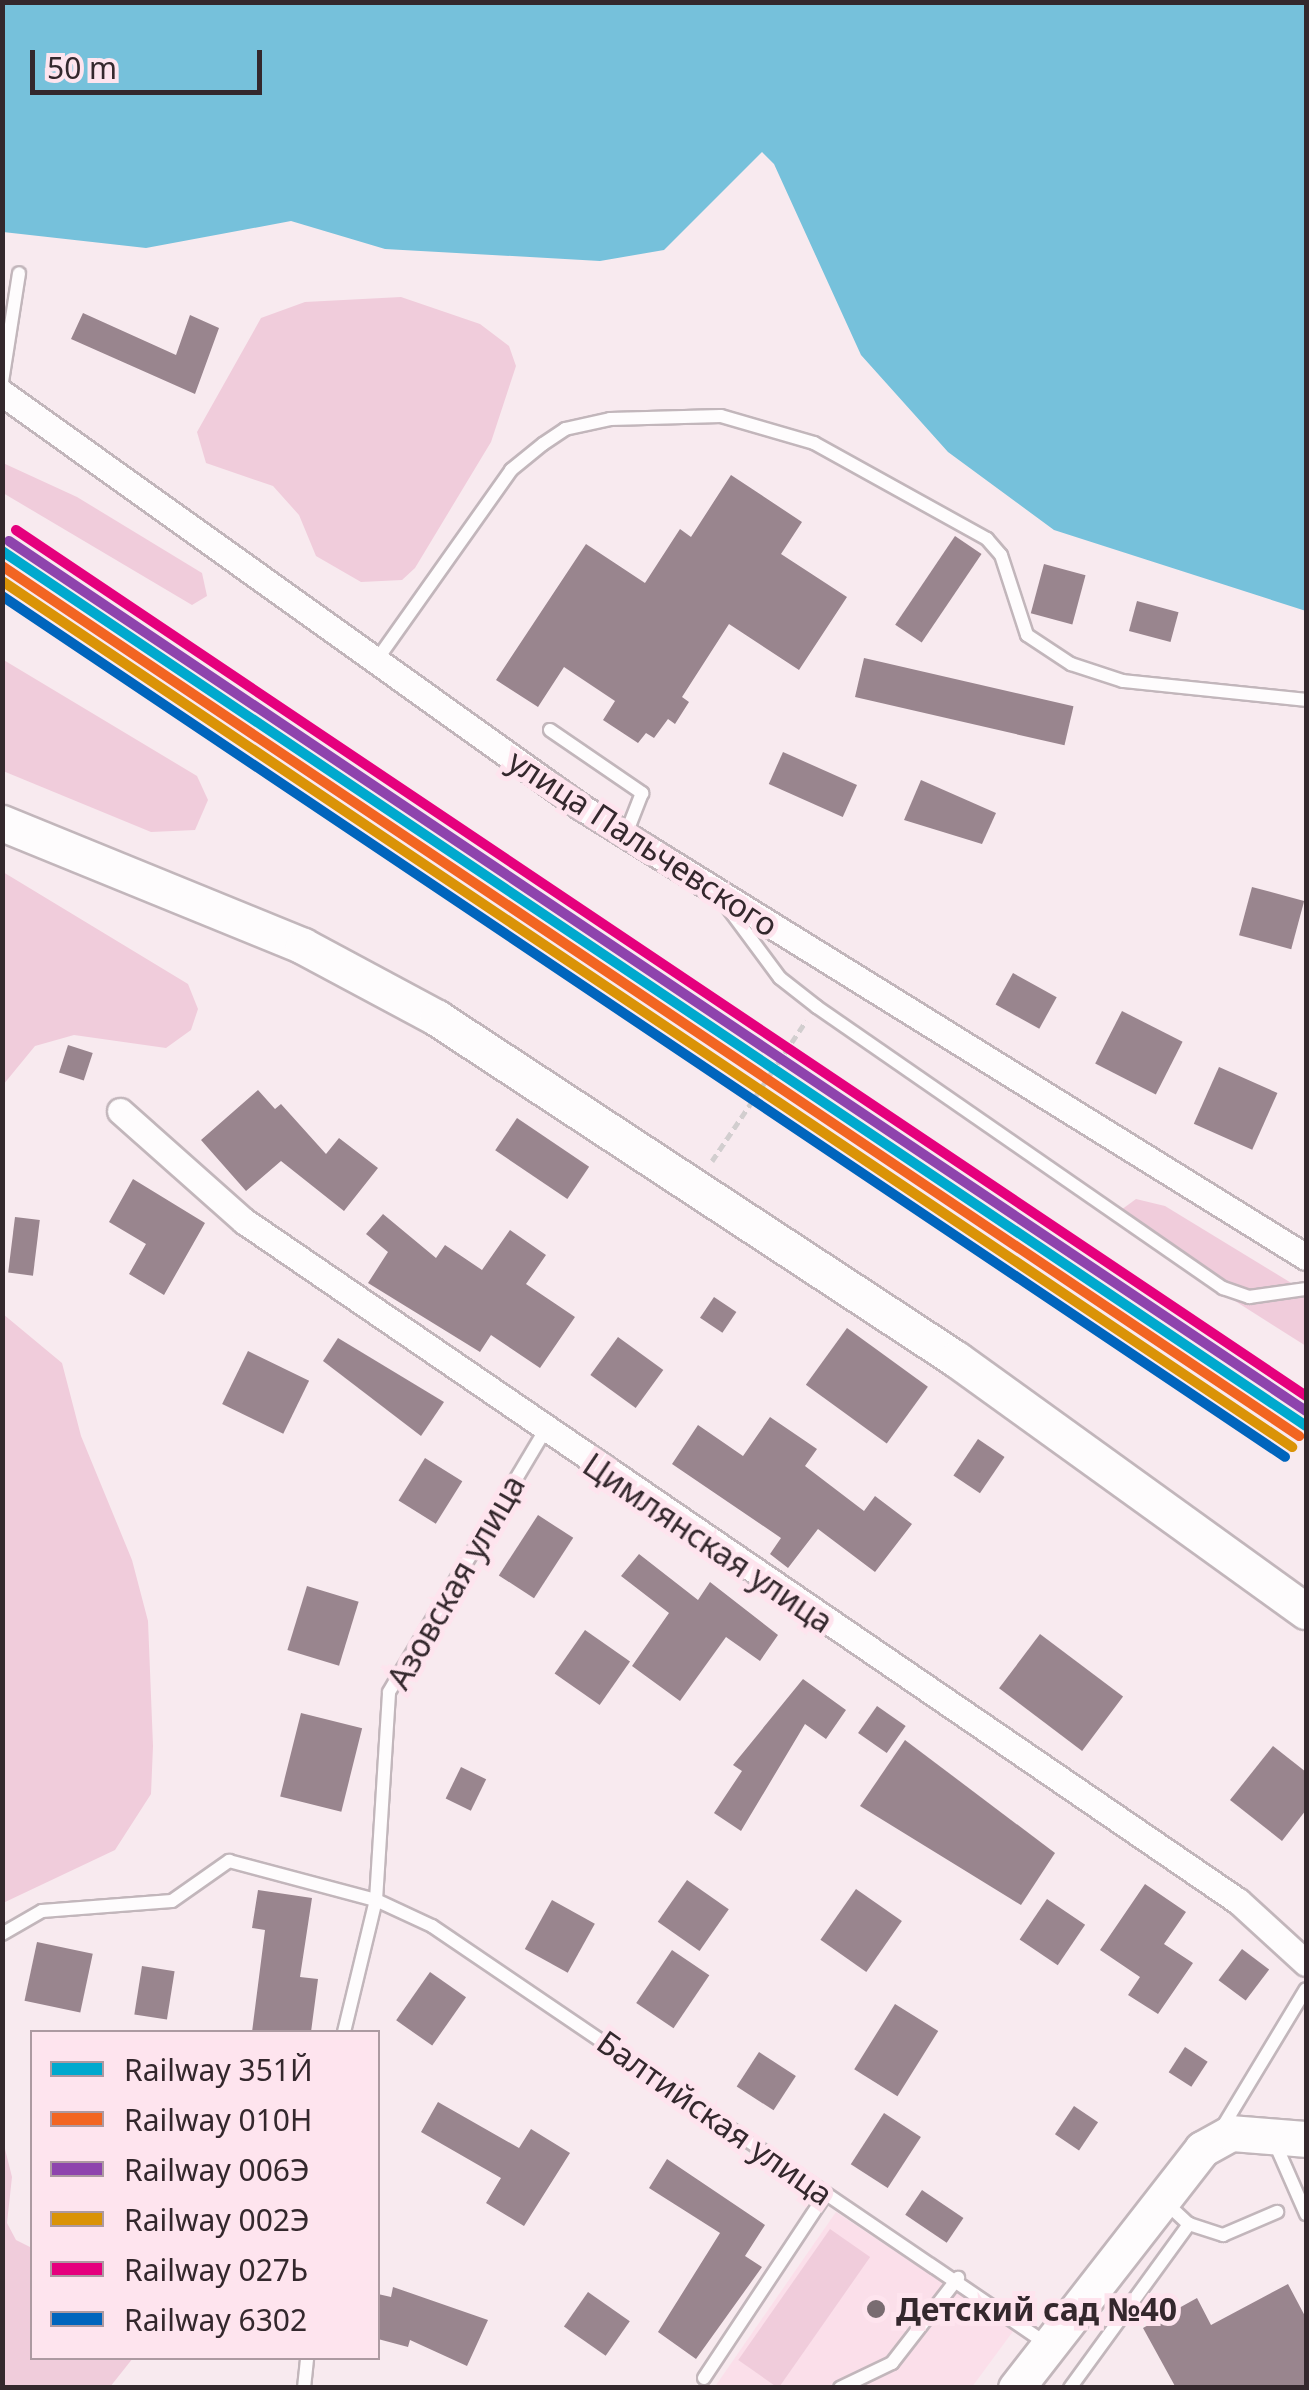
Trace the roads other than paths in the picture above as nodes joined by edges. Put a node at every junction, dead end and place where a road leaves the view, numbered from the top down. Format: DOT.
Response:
graph roads {
  1 [pos="19,273"];
  2 [pos="2,382"];
  3 [pos="2,392"];
  4 [pos="374,663"];
  5 [pos="1306,700"];
  6 [pos="550,730"];
  7 [pos="2,822"];
  8 [pos="626,834"];
  9 [pos="721,898"];
  10 [pos="120,1111"];
  11 [pos="1306,1257"];
  12 [pos="1306,1289"];
  13 [pos="544,1432"];
  14 [pos="1306,1611"];
  15 [pos="376,1900"];
  16 [pos="2,1934"];
  17 [pos="1306,1963"];
  18 [pos="1306,1989"];
  19 [pos="344,2030"];
  20 [pos="1297,2136"];
  21 [pos="1215,2138"];
  22 [pos="826,2196"];
  23 [pos="1159,2197"];
  24 [pos="1277,2212"];
  25 [pos="1306,2214"];
  26 [pos="1189,2224"];
  27 [pos="958,2278"];
  28 [pos="1049,2345"];
  29 [pos="307,2360"];
  30 [pos="704,2378"];
  31 [pos="304,2388"];
  32 [pos="840,2388"];
  33 [pos="1016,2388"];
  34 [pos="1070,2388"];
  1 -- 2 [label="lane"];
  3 -- 4 [label="street, улица Пальчевского"];
  4 -- 5 [label="lane"];
  4 -- 8 [label="street, улица Пальчевского"];
  6 -- 8 [label="lane"];
  7 -- 14 [label="main road"];
  8 -- 9 [label="street, улица Пальчевского"];
  9 -- 11 [label="street, улица Пальчевского"];
  9 -- 12 [label="lane"];
  10 -- 13 [label="street, Цимлянская улица"];
  13 -- 15 [label="lane, Азовская улица"];
  13 -- 17 [label="street, Цимлянская улица"];
  15 -- 16 [label="lane, Балтийская улица"];
  15 -- 19 [label="lane, Азовская улица"];
  15 -- 22 [label="lane, Балтийская улица"];
  18 -- 21 [label="lane"];
  20 -- 21 [label="main road"];
  20 -- 25 [label="lane"];
  21 -- 23 [label="main road"];
  22 -- 27 [label="lane, Балтийская улица"];
  22 -- 30 [label="lane"];
  23 -- 26 [label="lane"];
  23 -- 28 [label="main road"];
  24 -- 26 [label="lane"];
  26 -- 34 [label="lane"];
  27 -- 28 [label="lane, Балтийская улица"];
  27 -- 32 [label="lane"];
  28 -- 33 [label="main road"];
  29 -- 31 [label="lane"];
}
